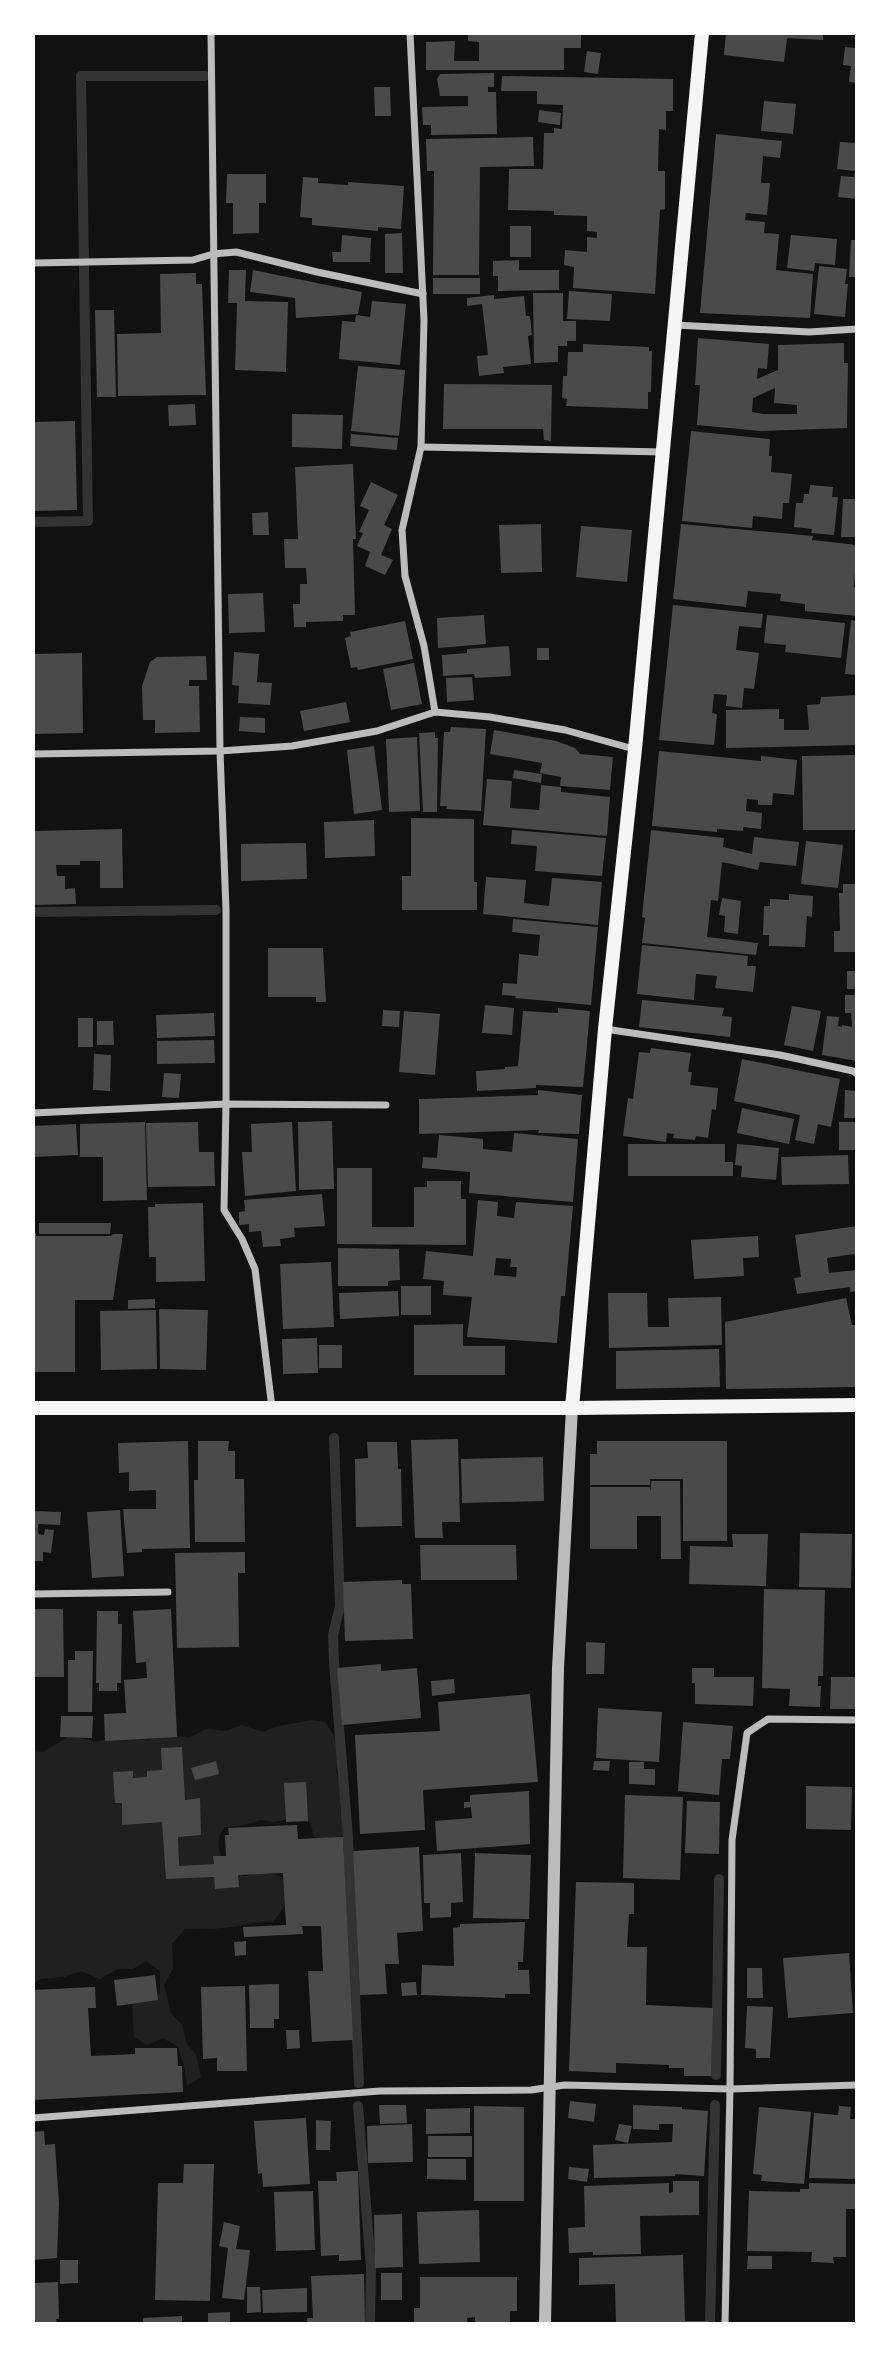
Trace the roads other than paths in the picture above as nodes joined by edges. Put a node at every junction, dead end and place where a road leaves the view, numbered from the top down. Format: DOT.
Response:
graph roads {
  1 [pos="211,33"];
  2 [pos="410,33"];
  3 [pos="702,33"];
  4 [pos="213,254"];
  5 [pos="33,263"];
  6 [pos="423,294"];
  7 [pos="676,325"];
  8 [pos="857,329"];
  9 [pos="421,447"];
  10 [pos="664,452"];
  11 [pos="435,712"];
  12 [pos="635,749"];
  13 [pos="220,751"];
  14 [pos="33,754"];
  15 [pos="604,1028"];
  16 [pos="857,1074"];
  17 [pos="226,1104"];
  18 [pos="386,1105"];
  19 [pos="33,1113"];
  20 [pos="857,1405"];
  21 [pos="33,1408"];
  22 [pos="272,1408"];
  23 [pos="572,1408"];
  24 [pos="168,1592"];
  25 [pos="33,1594"];
  26 [pos="857,1720"];
  27 [pos="857,2085"];
  28 [pos="549,2087"];
  29 [pos="730,2089"];
  30 [pos="33,2118"];
  31 [pos="545,2324"];
  32 [pos="725,2324"];
  1 -- 4 [label="street"];
  2 -- 6 [label="street"];
  3 -- 7 [label="main road"];
  4 -- 5 [label="street"];
  4 -- 6 [label="street"];
  4 -- 13 [label="street"];
  6 -- 9 [label="street"];
  7 -- 8 [label="street"];
  7 -- 10 [label="main road"];
  9 -- 10 [label="street"];
  9 -- 11 [label="street"];
  10 -- 12 [label="main road"];
  11 -- 12 [label="street"];
  11 -- 13 [label="street"];
  12 -- 15 [label="main road"];
  13 -- 14 [label="street"];
  13 -- 17 [label="street"];
  15 -- 16 [label="street"];
  15 -- 23 [label="main road"];
  17 -- 18 [label="street"];
  17 -- 19 [label="street"];
  17 -- 22 [label="street"];
  20 -- 23 [label="main road"];
  21 -- 22 [label="main road"];
  22 -- 23 [label="main road"];
  23 -- 28 [label="street"];
  24 -- 25 [label="street"];
  26 -- 29 [label="street"];
  27 -- 29 [label="street"];
  28 -- 29 [label="street"];
  28 -- 30 [label="street"];
  28 -- 31 [label="street"];
  29 -- 32 [label="street"];
}
